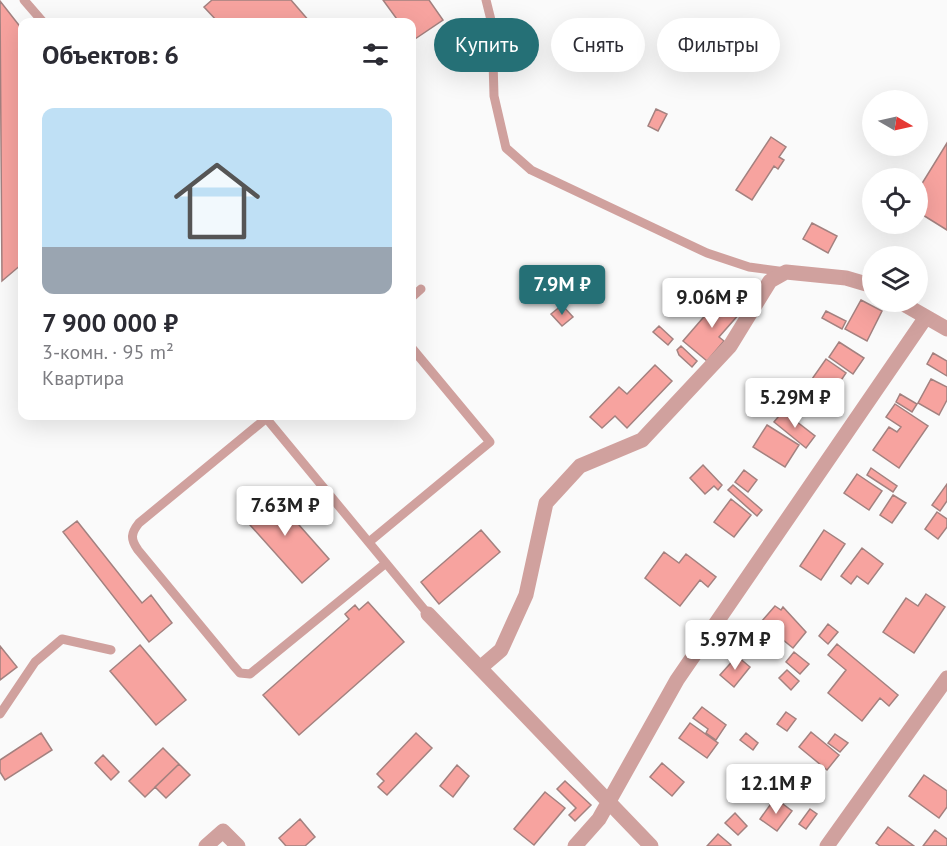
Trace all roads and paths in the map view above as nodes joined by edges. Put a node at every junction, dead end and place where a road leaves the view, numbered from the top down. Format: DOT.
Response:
graph roads {
  1 [pos="24,0"];
  2 [pos="486,0"];
  3 [pos="40,18"];
  4 [pos="786,272"];
  5 [pos="862,283"];
  6 [pos="422,289"];
  7 [pos="416,294"];
  8 [pos="917,312"];
  9 [pos="926,317"];
  10 [pos="947,329"];
  11 [pos="416,353"];
  12 [pos="264,420"];
  13 [pos="270,420"];
  14 [pos="369,542"];
  15 [pos="386,563"];
  16 [pos="428,614"];
  17 [pos="111,650"];
  18 [pos="480,668"];
  19 [pos="947,678"];
  20 [pos="0,714"];
  21 [pos="608,802"];
  22 [pos="206,846"];
  23 [pos="238,846"];
  24 [pos="575,846"];
  25 [pos="651,846"];
  26 [pos="827,846"];
  1 -- 3 [label="lane"];
  2 -- 4 [label="lane"];
  4 -- 5 [label="street"];
  4 -- 18 [label="street"];
  6 -- 7 [label="lane"];
  8 -- 9 [label="street"];
  9 -- 10 [label="street"];
  9 -- 21 [label="street"];
  11 -- 14 [label="lane"];
  12 -- 15 [label="lane"];
  13 -- 14 [label="lane"];
  14 -- 15 [label="lane"];
  15 -- 16 [label="lane"];
  16 -- 18 [label="street"];
  17 -- 20 [label="lane"];
  18 -- 21 [label="street"];
  19 -- 26 [label="street"];
  21 -- 24 [label="street"];
  21 -- 25 [label="street"];
  22 -- 23 [label="street"];
}
